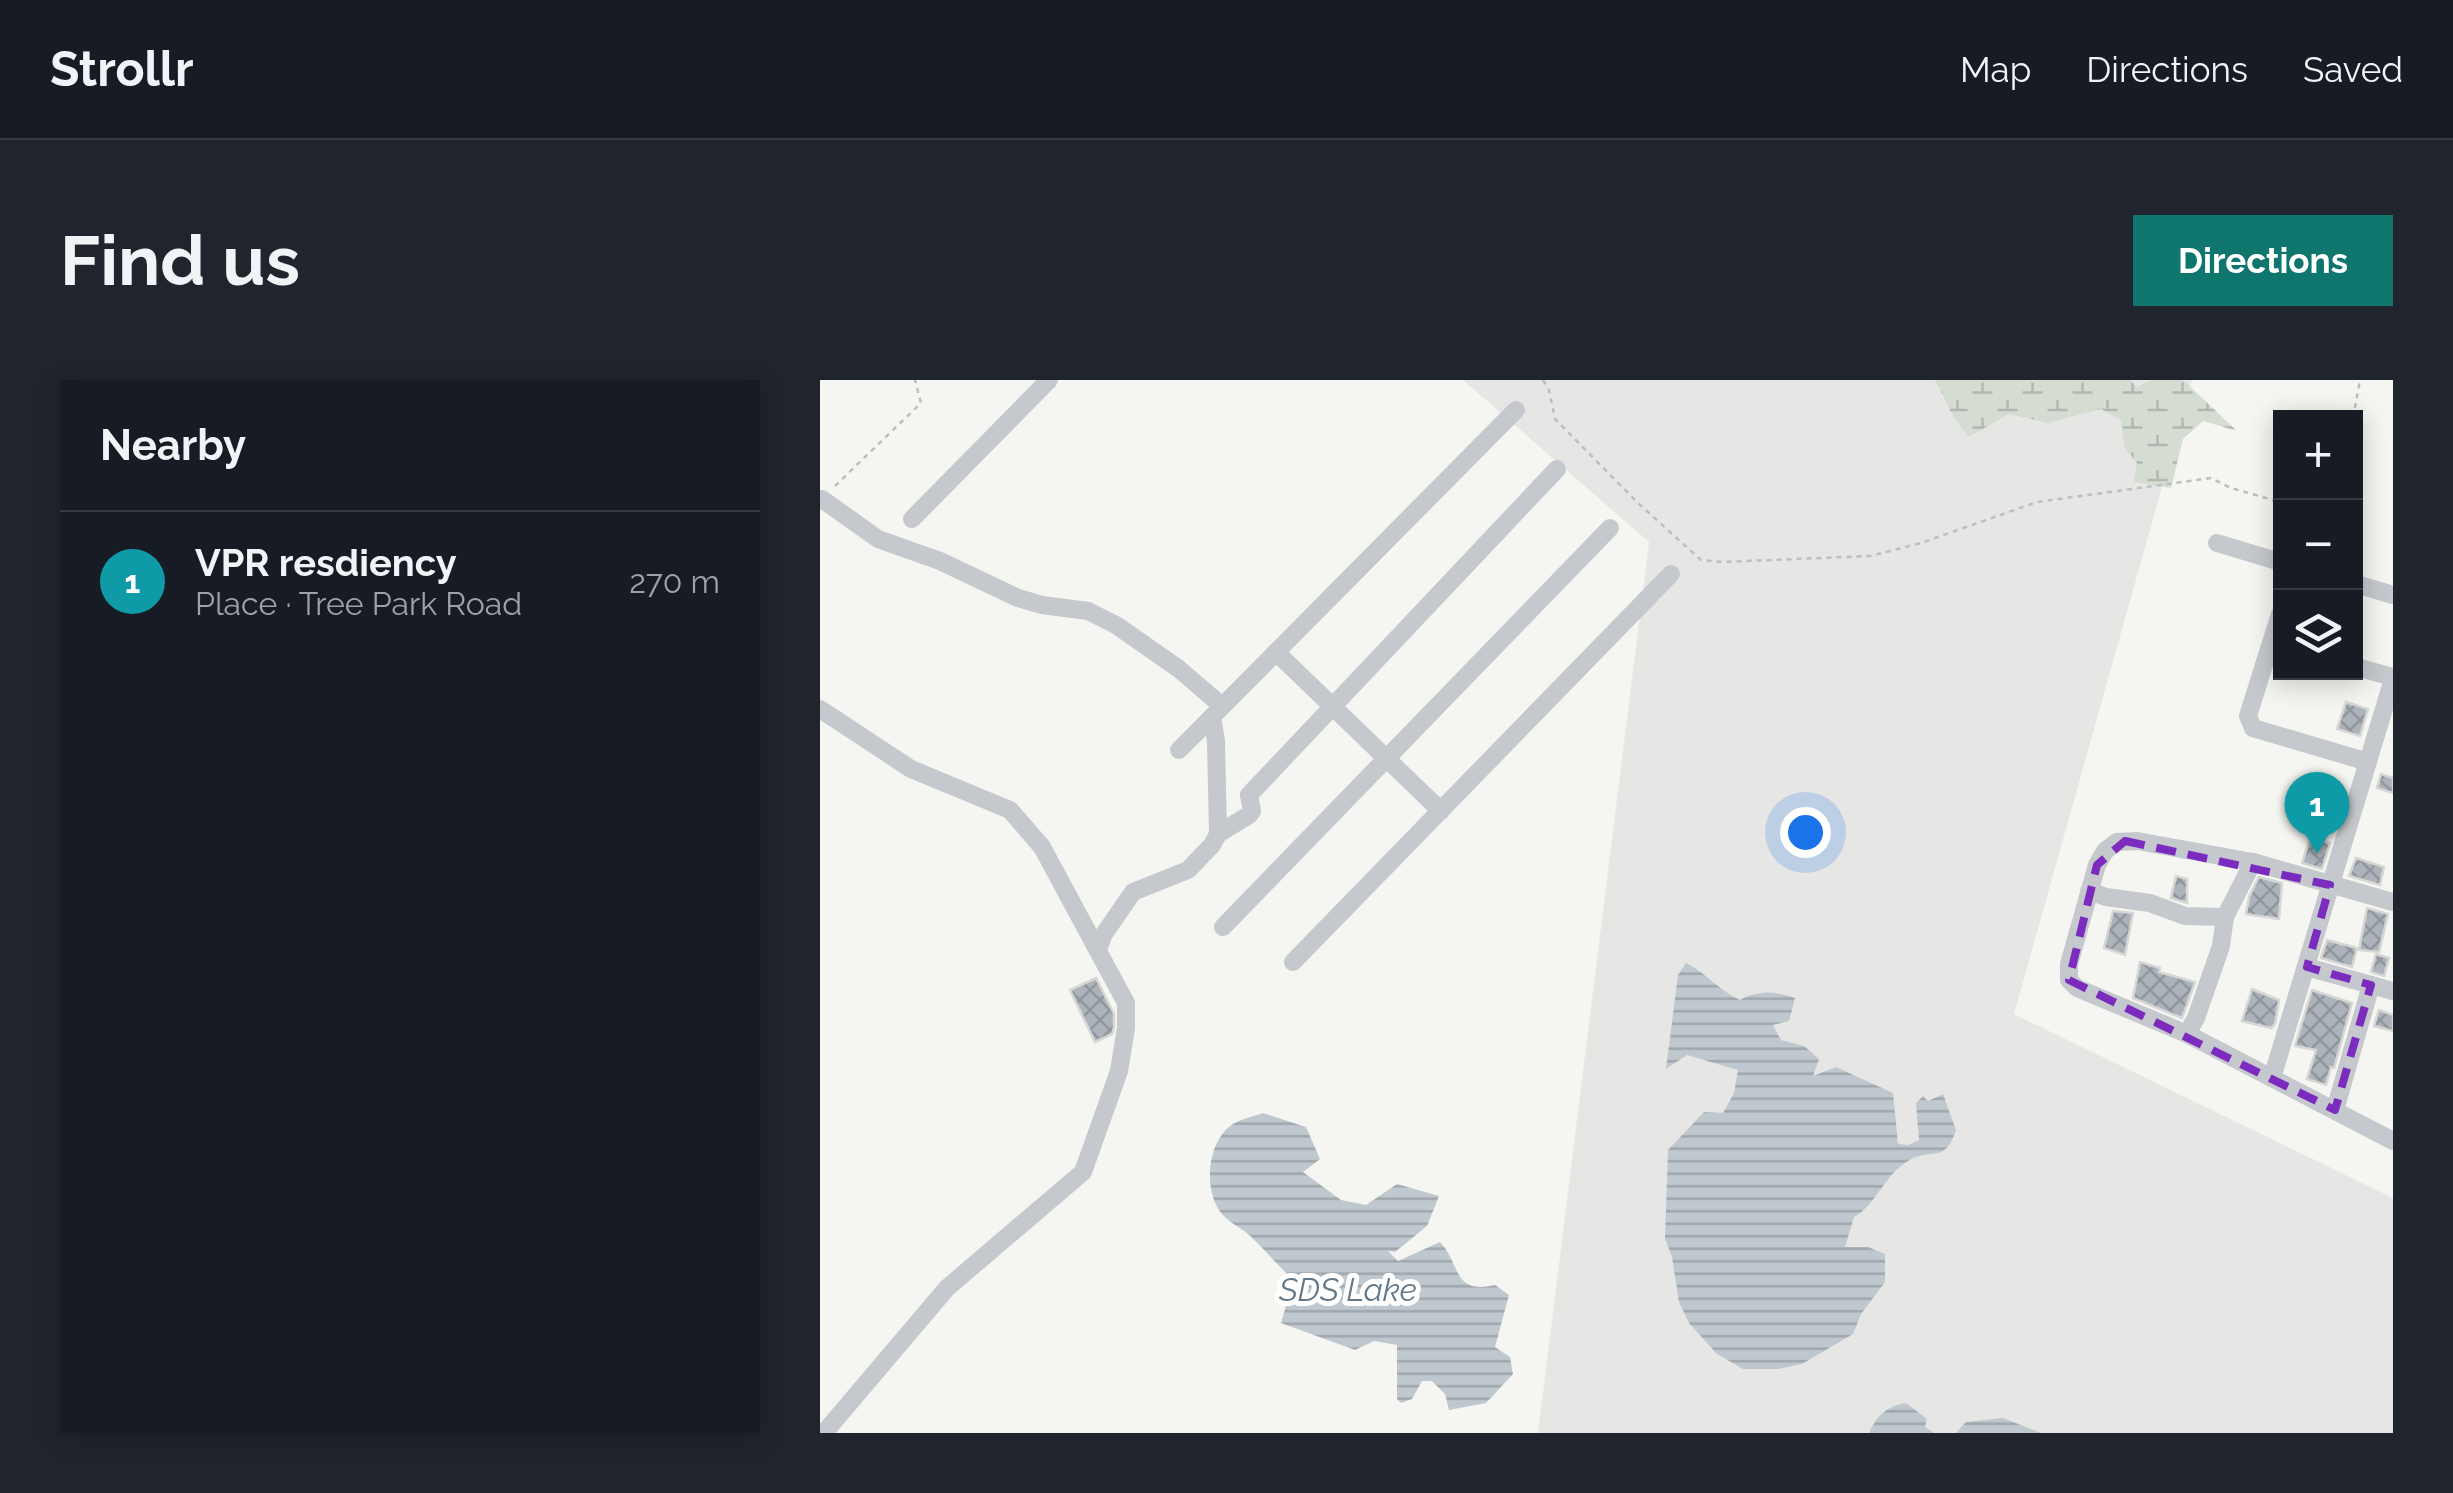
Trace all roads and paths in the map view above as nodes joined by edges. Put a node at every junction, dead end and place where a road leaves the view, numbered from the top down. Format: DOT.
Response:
graph roads {
  1 [pos="915,380"];
  2 [pos="1049,380"];
  3 [pos="1542,380"];
  4 [pos="2360,380"];
  5 [pos="1516,410"];
  6 [pos="2354,410"];
  7 [pos="1557,468"];
  8 [pos="821,500"];
  9 [pos="2273,500"];
  10 [pos="912,518"];
  11 [pos="1610,528"];
  12 [pos="2217,543"];
  13 [pos="2273,560"];
  14 [pos="1672,574"];
  15 [pos="2363,586"];
  16 [pos="2393,594"];
  17 [pos="1276,652"];
  18 [pos="2273,653"];
  19 [pos="2363,669"];
  20 [pos="2393,678"];
  21 [pos="1333,706"];
  22 [pos="820,709"];
  23 [pos="1217,712"];
  24 [pos="1180,750"];
  25 [pos="1387,758"];
  26 [pos="2368,762"];
  27 [pos="1441,810"];
  28 [pos="1218,834"];
  29 [pos="2253,862"];
  30 [pos="2330,885"];
  31 [pos="2089,890"];
  32 [pos="2393,902"];
  33 [pos="2225,917"];
  34 [pos="1223,927"];
  35 [pos="1098,949"];
  36 [pos="1293,962"];
  37 [pos="2306,967"];
  38 [pos="2370,986"];
  39 [pos="2393,991"];
  40 [pos="2187,1034"];
  41 [pos="2272,1078"];
  42 [pos="2335,1110"];
  43 [pos="2393,1142"];
  44 [pos="824,1433"];
  1 -- 8 [label="path"];
  2 -- 10 [label="street"];
  3 -- 9 [label="path"];
  4 -- 6 [label="path"];
  5 -- 17 [label="street"];
  7 -- 21 [label="street"];
  8 -- 23 [label="street"];
  11 -- 25 [label="street"];
  12 -- 13 [label="street"];
  14 -- 27 [label="street"];
  15 -- 16 [label="street"];
  17 -- 21 [label="street"];
  17 -- 23 [label="street"];
  18 -- 26 [label="street"];
  19 -- 20 [label="street"];
  20 -- 26 [label="street"];
  21 -- 25 [label="street"];
  21 -- 28 [label="street"];
  22 -- 35 [label="street"];
  23 -- 24 [label="street"];
  23 -- 28 [label="street"];
  25 -- 27 [label="street"];
  25 -- 34 [label="street"];
  26 -- 30 [label="street"];
  27 -- 36 [label="street"];
  28 -- 35 [label="street"];
  29 -- 30 [label="street"];
  29 -- 31 [label="street"];
  29 -- 33 [label="street"];
  30 -- 32 [label="street"];
  30 -- 37 [label="street"];
  31 -- 33 [label="street"];
  31 -- 40 [label="street"];
  33 -- 40 [label="street"];
  35 -- 44 [label="street"];
  37 -- 38 [label="street"];
  37 -- 41 [label="street"];
  38 -- 39 [label="street"];
  38 -- 42 [label="street"];
  40 -- 41 [label="street"];
  41 -- 42 [label="street"];
  42 -- 43 [label="street"];
}
